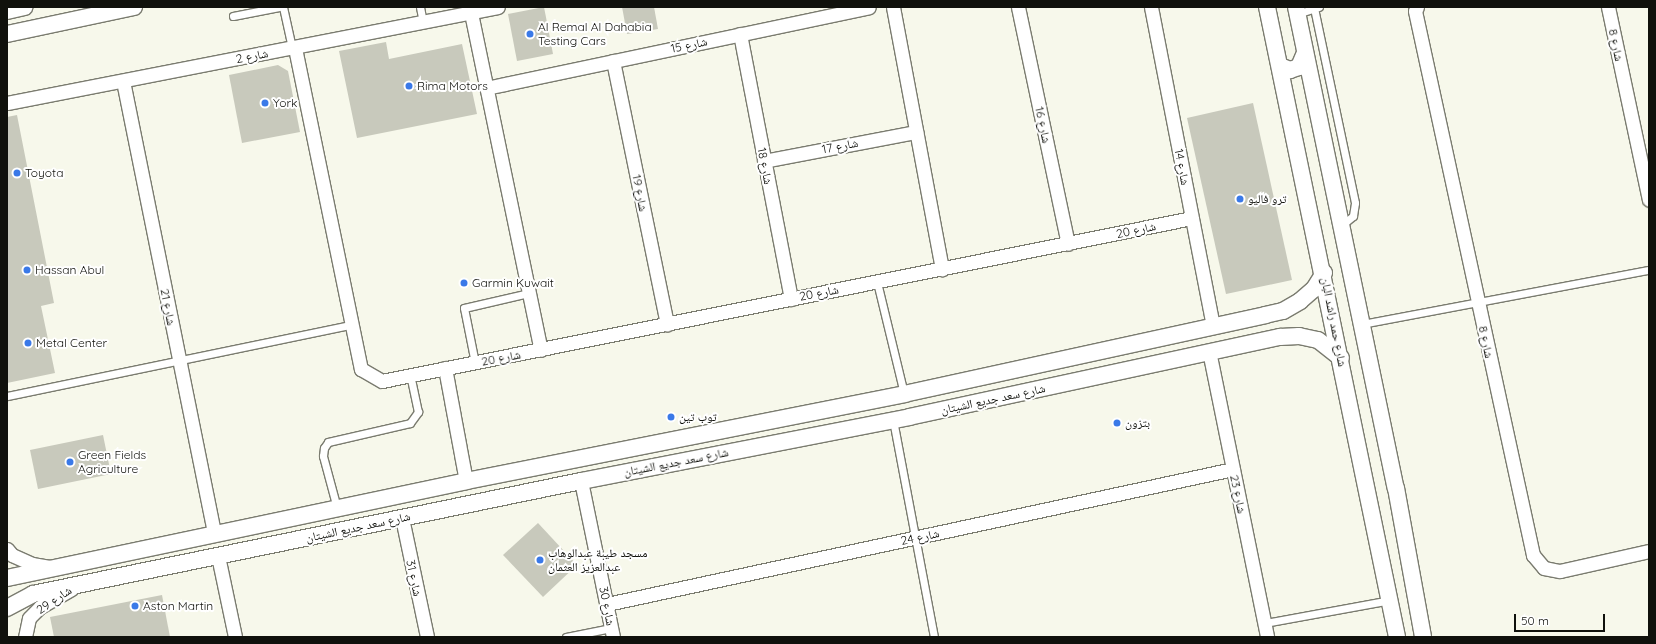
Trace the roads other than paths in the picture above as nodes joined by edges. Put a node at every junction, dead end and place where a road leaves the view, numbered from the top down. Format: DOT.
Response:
graph roads {
  1 [pos="26,7"];
  2 [pos="134,7"];
  3 [pos="279,7"];
  4 [pos="283,7"];
  5 [pos="420,7"];
  6 [pos="498,7"];
  7 [pos="869,7"];
  8 [pos="892,7"];
  9 [pos="1018,7"];
  10 [pos="1151,7"];
  11 [pos="1267,7"];
  12 [pos="1316,7"];
  13 [pos="1417,7"];
  14 [pos="1608,7"];
  15 [pos="7,11"];
  16 [pos="1296,11"];
  17 [pos="471,12"];
  18 [pos="233,16"];
  19 [pos="423,22"];
  20 [pos="7,34"];
  21 [pos="740,34"];
  22 [pos="293,48"];
  23 [pos="1306,53"];
  24 [pos="613,62"];
  25 [pos="1280,66"];
  26 [pos="123,81"];
  27 [pos="486,88"];
  28 [pos="7,103"];
  29 [pos="916,132"];
  30 [pos="764,161"];
  31 [pos="1649,200"];
  32 [pos="1192,218"];
  33 [pos="1342,225"];
  34 [pos="1068,244"];
  35 [pos="942,269"];
  36 [pos="1649,270"];
  37 [pos="1324,273"];
  38 [pos="877,282"];
  39 [pos="529,293"];
  40 [pos="790,299"];
  41 [pos="1478,304"];
  42 [pos="1265,315"];
  43 [pos="1362,324"];
  44 [pos="351,325"];
  45 [pos="666,325"];
  46 [pos="1213,326"];
  47 [pos="1270,339"];
  48 [pos="541,350"];
  49 [pos="1209,351"];
  50 [pos="1341,358"];
  51 [pos="179,360"];
  52 [pos="475,363"];
  53 [pos="445,368"];
  54 [pos="410,375"];
  55 [pos="904,394"];
  56 [pos="7,396"];
  57 [pos="865,402"];
  58 [pos="909,417"];
  59 [pos="892,420"];
  60 [pos="869,424"];
  61 [pos="1233,469"];
  62 [pos="466,481"];
  63 [pos="582,481"];
  64 [pos="1396,488"];
  65 [pos="1369,490"];
  66 [pos="337,508"];
  67 [pos="402,518"];
  68 [pos="1403,523"];
  69 [pos="1377,529"];
  70 [pos="214,533"];
  71 [pos="915,538"];
  72 [pos="186,539"];
  73 [pos="7,549"];
  74 [pos="133,550"];
  75 [pos="1649,551"];
  76 [pos="218,556"];
  77 [pos="190,562"];
  78 [pos="56,568"];
  79 [pos="136,574"];
  80 [pos="7,578"];
  81 [pos="76,586"];
  82 [pos="1390,600"];
  83 [pos="607,604"];
  84 [pos="7,608"];
  85 [pos="1265,623"];
  86 [pos="612,632"];
  87 [pos="25,637"];
  88 [pos="235,637"];
  89 [pos="427,637"];
  90 [pos="566,637"];
  91 [pos="934,637"];
  92 [pos="1268,637"];
  93 [pos="1397,637"];
  94 [pos="1423,637"];
  1 -- 15 [label="street"];
  2 -- 20 [label="street"];
  3 -- 18 [label="lane"];
  4 -- 22 [label="lane"];
  5 -- 19 [label="lane"];
  6 -- 17 [label="street, شارع 2"];
  7 -- 21 [label="street, شارع 15"];
  8 -- 29 [label="street"];
  9 -- 34 [label="street, شارع 16"];
  10 -- 32 [label="street, شارع 14"];
  11 -- 25 [label="street, شارع حمد راشد البان"];
  12 -- 16 [label="lane"];
  12 -- 33 [label="lane"];
  13 -- 41 [label="street, شارع 8"];
  14 -- 31 [label="street, شارع 8"];
  16 -- 23 [label="street"];
  17 -- 19 [label="street, شارع 2"];
  17 -- 27 [label="street"];
  19 -- 22 [label="street, شارع 2"];
  21 -- 24 [label="street, شارع 15"];
  21 -- 30 [label="street, شارع 18"];
  22 -- 26 [label="street, شارع 2"];
  22 -- 44 [label="street, شارع 20"];
  23 -- 25 [label="street"];
  23 -- 33 [label="street"];
  24 -- 27 [label="street, شارع 15"];
  24 -- 45 [label="street, شارع 19"];
  25 -- 37 [label="street, شارع حمد راشد البان"];
  26 -- 28 [label="street, شارع 2"];
  26 -- 51 [label="street, شارع 21"];
  27 -- 39 [label="street"];
  29 -- 30 [label="street, شارع 17"];
  29 -- 35 [label="street"];
  30 -- 40 [label="street, شارع 18"];
  32 -- 34 [label="street, شارع 20"];
  32 -- 46 [label="street, شارع 14"];
  33 -- 43 [label="street"];
  34 -- 35 [label="street, شارع 20"];
  35 -- 38 [label="street, شارع 20"];
  36 -- 41 [label="lane"];
  37 -- 42 [label="street, شارع سعد جديع الشيتان"];
  37 -- 50 [label="street, شارع حمد راشد البان"];
  38 -- 40 [label="street, شارع 20"];
  38 -- 55 [label="lane"];
  39 -- 48 [label="street"];
  39 -- 52 [label="lane"];
  40 -- 45 [label="street, شارع 20"];
  41 -- 43 [label="lane"];
  41 -- 75 [label="street, شارع 8"];
  42 -- 46 [label="street, شارع سعد جديع الشيتان"];
  42 -- 47 [label="street"];
  43 -- 64 [label="street"];
  44 -- 51 [label="lane"];
  44 -- 54 [label="street, شارع 20"];
  45 -- 48 [label="street, شارع 20"];
  46 -- 55 [label="street, شارع سعد جديع الشيتان"];
  47 -- 49 [label="street, شارع سعد جديع الشيتان"];
  47 -- 50 [label="street, شارع سعد جديع الشيتان"];
  48 -- 52 [label="street, شارع 20"];
  49 -- 58 [label="street, شارع سعد جديع الشيتان"];
  49 -- 61 [label="street, شارع 23"];
  50 -- 65 [label="street, شارع حمد راشد البان"];
  51 -- 56 [label="lane"];
  51 -- 70 [label="street, شارع 21"];
  52 -- 53 [label="street, شارع 20"];
  53 -- 54 [label="street, شارع 20"];
  53 -- 62 [label="street"];
  54 -- 66 [label="lane"];
  55 -- 57 [label="street, شارع سعد جديع الشيتان"];
  55 -- 58 [label="street"];
  57 -- 60 [label="street"];
  57 -- 62 [label="street, شارع سعد جديع الشيتان"];
  58 -- 59 [label="street, شارع سعد جديع الشيتان"];
  59 -- 60 [label="street, شارع سعد جديع الشيتان"];
  59 -- 71 [label="lane"];
  60 -- 63 [label="street, شارع سعد جديع الشيتان"];
  61 -- 71 [label="street, شارع 24"];
  61 -- 85 [label="street, شارع 23"];
  62 -- 66 [label="street, شارع سعد جديع الشيتان"];
  63 -- 67 [label="street, شارع سعد جديع الشيتان"];
  63 -- 83 [label="street, شارع 30"];
  64 -- 65 [label="street"];
  64 -- 68 [label="street"];
  65 -- 69 [label="street, شارع حمد راشد البان"];
  66 -- 70 [label="street, شارع سعد جديع الشيتان"];
  67 -- 76 [label="street, شارع سعد جديع الشيتان"];
  67 -- 89 [label="street, شارع 31"];
  68 -- 69 [label="street"];
  68 -- 94 [label="street"];
  69 -- 82 [label="street, شارع حمد راشد البان"];
  70 -- 72 [label="street, شارع سعد جديع الشيتان"];
  71 -- 83 [label="street, شارع 24"];
  71 -- 91 [label="lane"];
  72 -- 74 [label="street, شارع سعد جديع الشيتان"];
  72 -- 77 [label="street"];
  73 -- 78 [label="street"];
  74 -- 78 [label="street, شارع سعد جديع الشيتان"];
  74 -- 79 [label="street"];
  76 -- 77 [label="street, شارع سعد جديع الشيتان"];
  76 -- 88 [label="street"];
  77 -- 79 [label="street, شارع سعد جديع الشيتان"];
  78 -- 80 [label="street, شارع سعد جديع الشيتان"];
  79 -- 81 [label="street, شارع سعد جديع الشيتان"];
  81 -- 84 [label="street, شارع سعد جديع الشيتان"];
  81 -- 87 [label="street, شارع 29"];
  82 -- 85 [label="lane"];
  82 -- 93 [label="street, شارع حمد راشد البان"];
  83 -- 86 [label="street, شارع 30"];
  85 -- 92 [label="street, شارع 23"];
  86 -- 90 [label="lane"];
}
